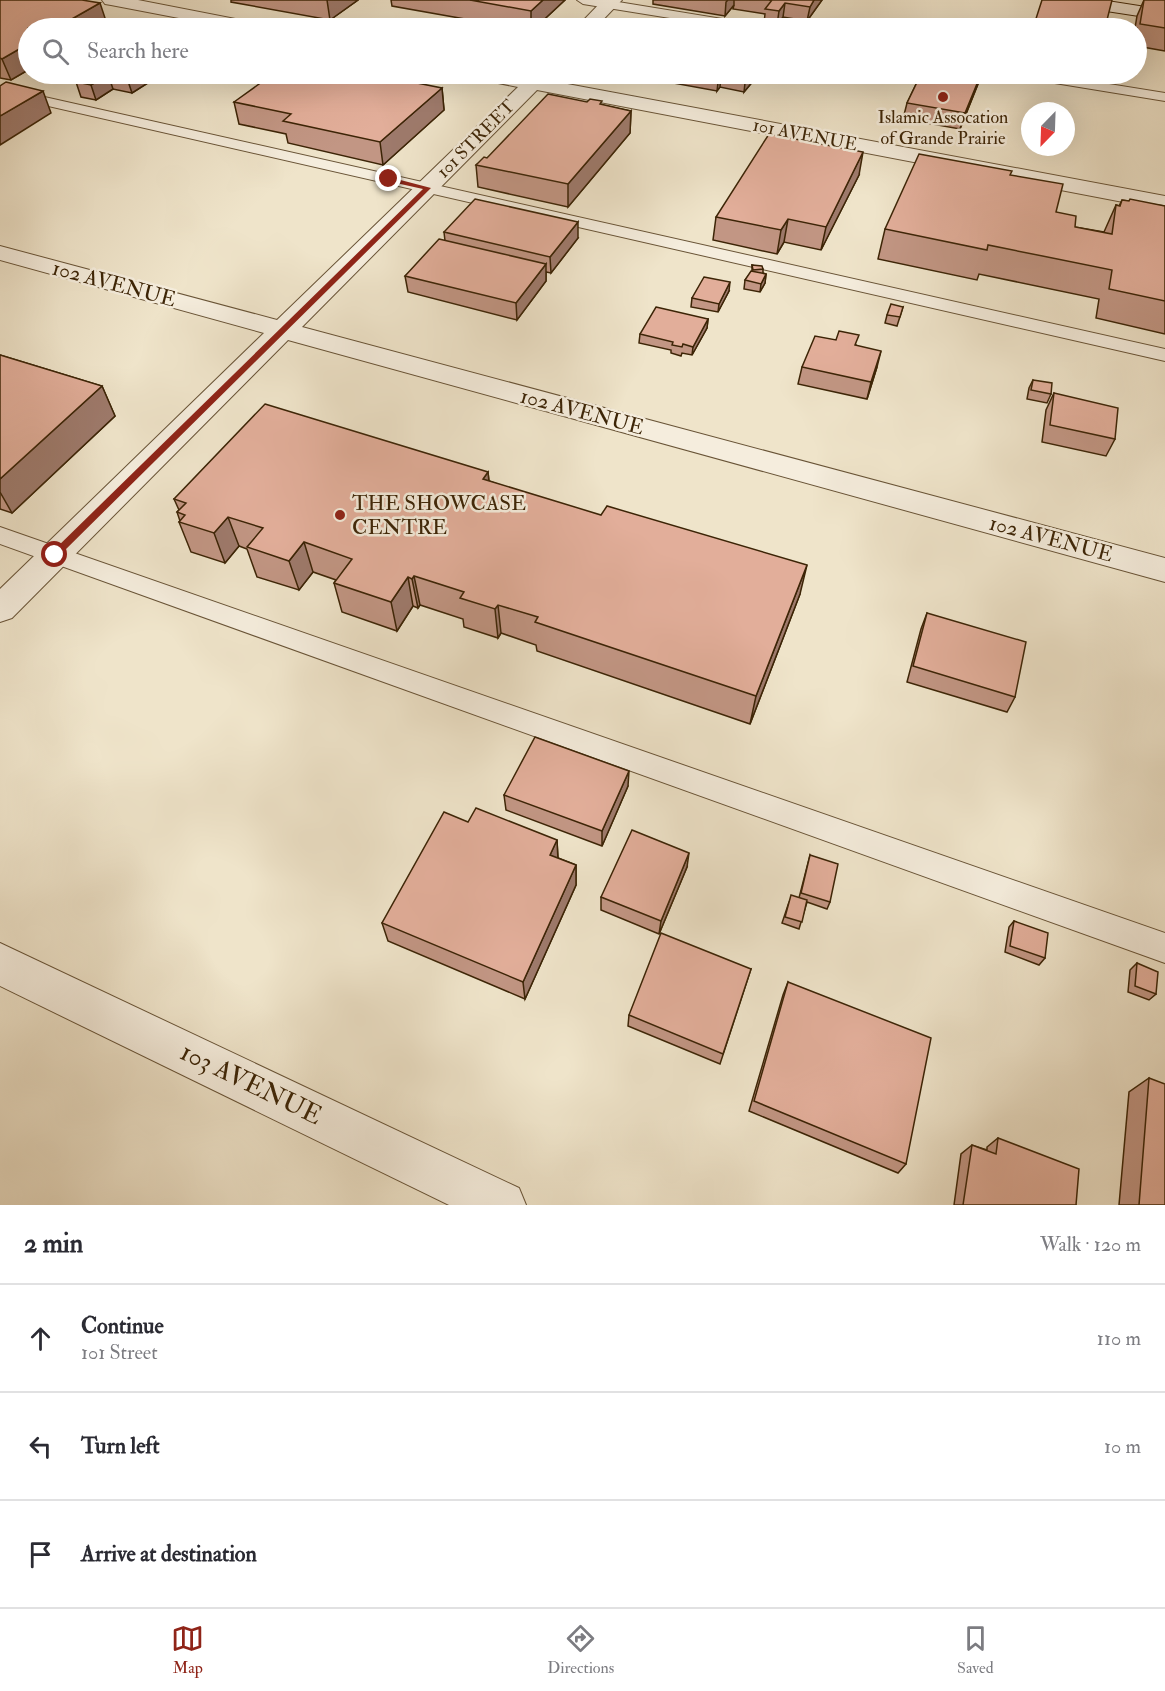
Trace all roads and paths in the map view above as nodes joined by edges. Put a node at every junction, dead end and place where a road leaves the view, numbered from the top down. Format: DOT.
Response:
graph roads {
  1 [pos="111,0"];
  2 [pos="583,0"];
  3 [pos="1067,0"];
  4 [pos="611,2"];
  5 [pos="1165,15"];
  6 [pos="204,18"];
  7 [pos="595,18"];
  8 [pos="698,18"];
  9 [pos="532,84"];
  10 [pos="562,84"];
  11 [pos="1085,84"];
  12 [pos="0,91"];
  13 [pos="1165,97"];
  14 [pos="428,188"];
  15 [pos="1165,203"];
  16 [pos="0,253"];
  17 [pos="283,330"];
  18 [pos="1165,355"];
  19 [pos="0,535"];
  20 [pos="55,555"];
  21 [pos="1165,570"];
  22 [pos="0,609"];
  23 [pos="1165,948"];
  24 [pos="0,964"];
  25 [pos="502,1205"];
  1 -- 6 [label="street"];
  2 -- 4 [label="lane"];
  3 -- 5 [label="street"];
  4 -- 7 [label="street"];
  4 -- 8 [label="lane"];
  9 -- 14 [label="street, 101 STREET"];
  10 -- 15 [label="street, 101 AVENUE"];
  11 -- 13 [label="lane"];
  12 -- 14 [label="lane"];
  14 -- 17 [label="street, 101 STREET"];
  14 -- 18 [label="lane"];
  16 -- 17 [label="street, 102 AVENUE"];
  17 -- 20 [label="street, 101 STREET"];
  17 -- 21 [label="street, 102 AVENUE"];
  19 -- 20 [label="lane"];
  20 -- 22 [label="street, 101 STREET"];
  20 -- 23 [label="lane"];
  24 -- 25 [label="street, 103 AVENUE"];
}
